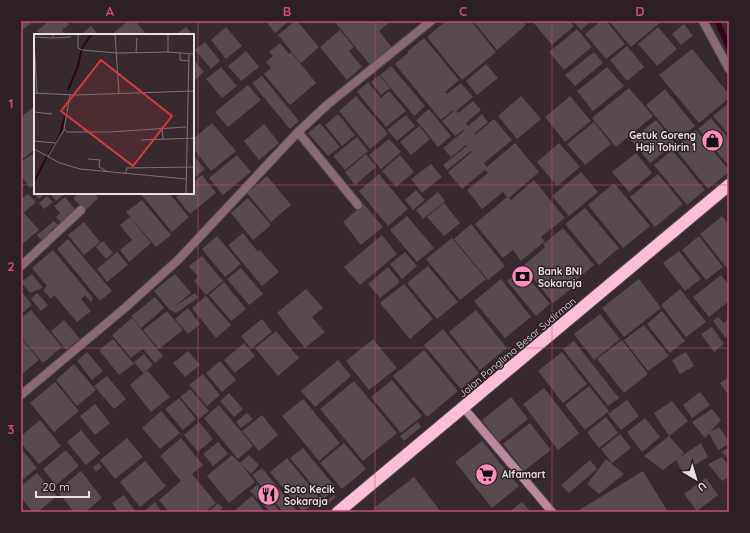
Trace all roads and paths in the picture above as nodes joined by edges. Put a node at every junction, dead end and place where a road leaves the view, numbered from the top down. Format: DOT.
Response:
graph roads {
  1 [pos="431,21"];
  2 [pos="703,21"];
  3 [pos="729,69"];
  4 [pos="298,132"];
  5 [pos="729,185"];
  6 [pos="358,205"];
  7 [pos="82,210"];
  8 [pos="21,266"];
  9 [pos="21,395"];
  10 [pos="463,407"];
  11 [pos="338,512"];
  12 [pos="552,512"];
  1 -- 4 [label="street"];
  2 -- 3 [label="street"];
  4 -- 6 [label="street"];
  4 -- 9 [label="street"];
  5 -- 10 [label="highway, Jalan Panglima Besar Sudirman"];
  7 -- 8 [label="street"];
  10 -- 11 [label="highway, Jalan Panglima Besar Sudirman"];
  10 -- 12 [label="street"];
}
